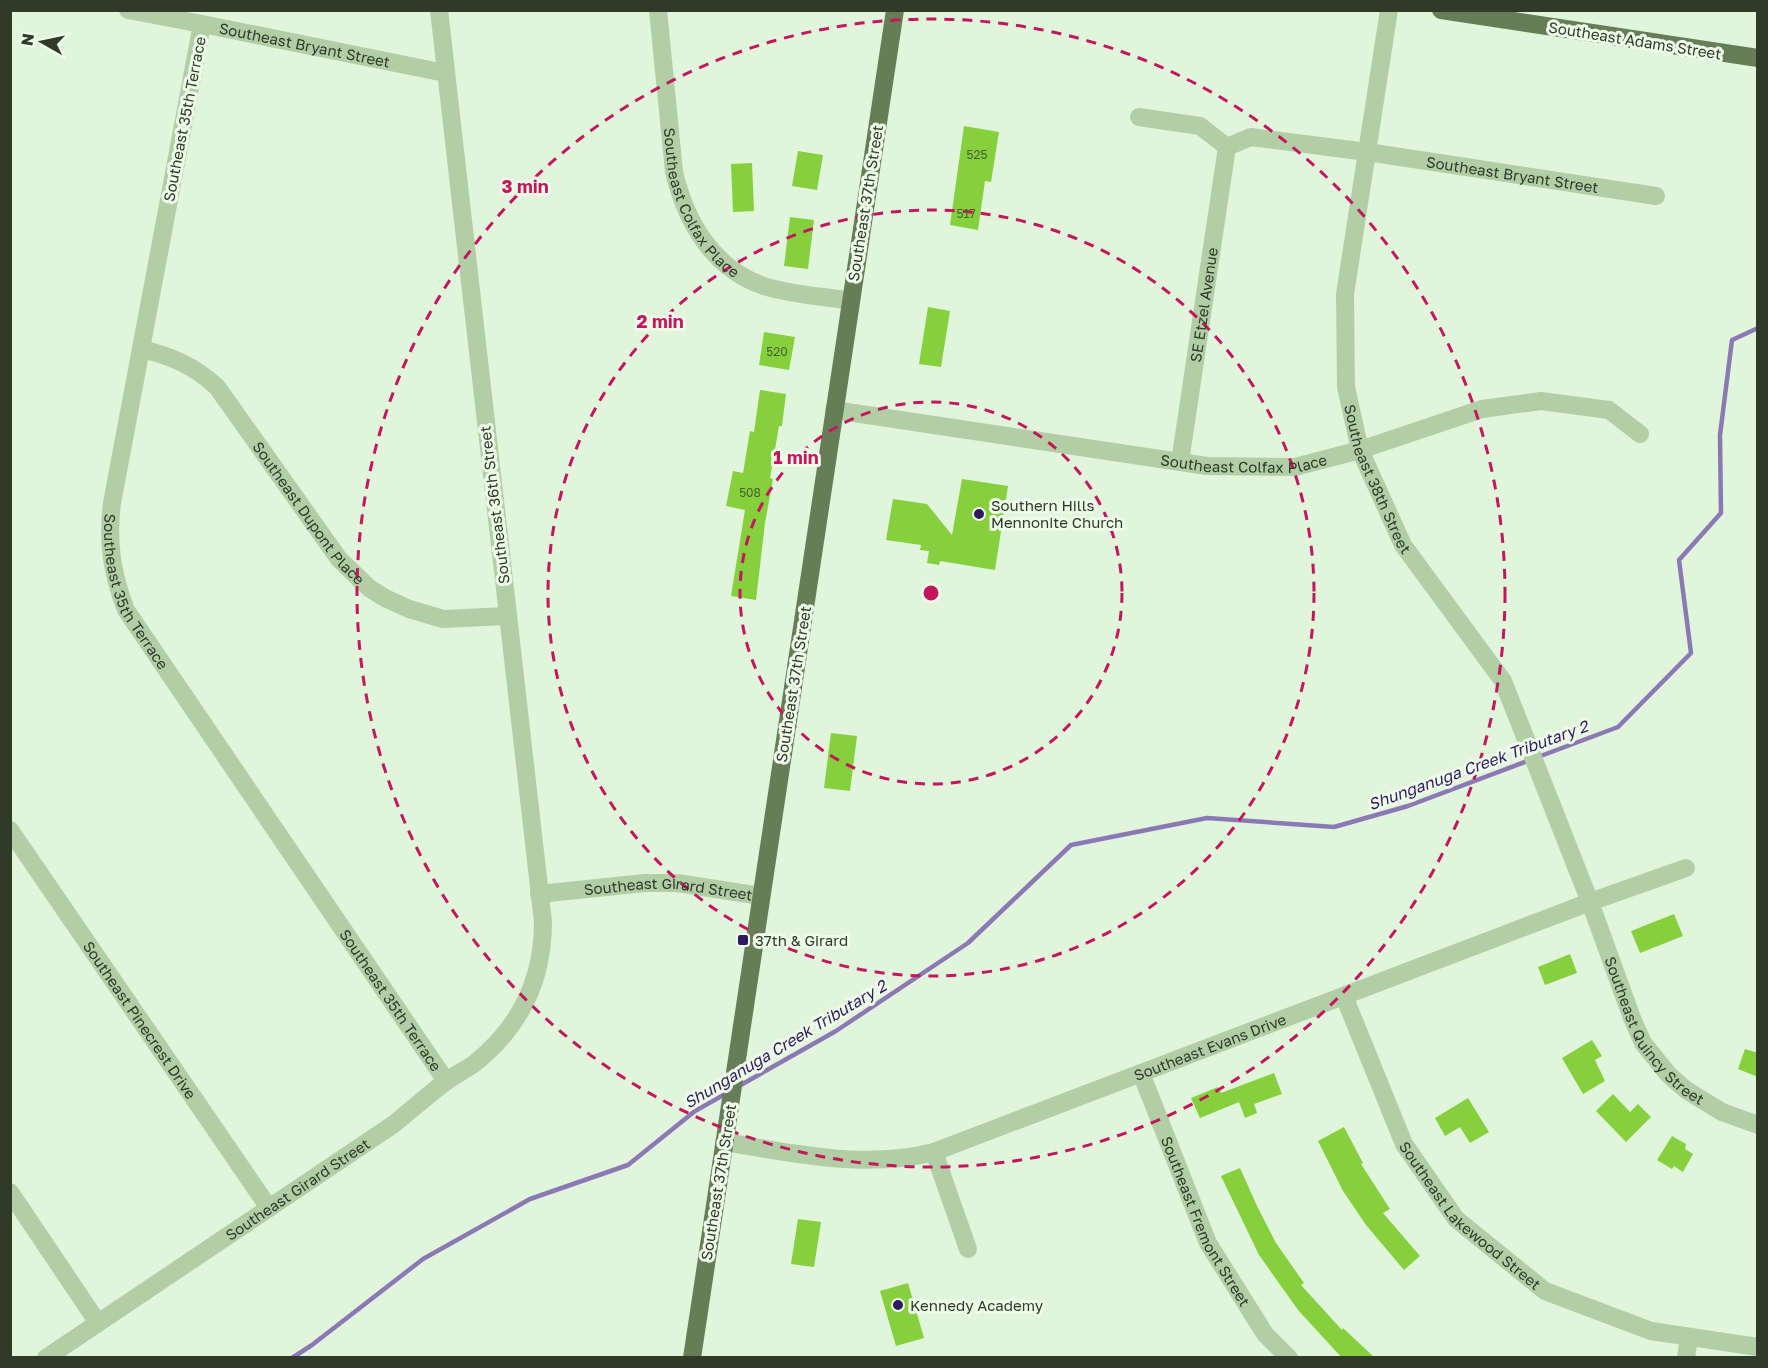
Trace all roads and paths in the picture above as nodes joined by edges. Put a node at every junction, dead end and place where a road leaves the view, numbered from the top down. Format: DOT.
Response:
graph roads {
  1 [pos="128,10"];
  2 [pos="439,10"];
  3 [pos="658,10"];
  4 [pos="895,10"];
  5 [pos="1389,10"];
  6 [pos="1442,10"];
  7 [pos="202,24"];
  8 [pos="1758,58"];
  9 [pos="445,73"];
  10 [pos="1138,117"];
  11 [pos="1227,147"];
  12 [pos="1367,152"];
  13 [pos="1656,196"];
  14 [pos="851,301"];
  15 [pos="141,349"];
  16 [pos="834,410"];
  17 [pos="1640,434"];
  18 [pos="1360,450"];
  19 [pos="1180,462"];
  20 [pos="507,616"];
  21 [pos="10,830"];
  22 [pos="1686,868"];
  23 [pos="539,894"];
  24 [pos="761,896"];
  25 [pos="1590,902"];
  26 [pos="1344,996"];
  27 [pos="528,998"];
  28 [pos="1141,1073"];
  29 [pos="446,1081"];
  30 [pos="1758,1125"];
  31 [pos="725,1136"];
  32 [pos="934,1152"];
  33 [pos="10,1192"];
  34 [pos="269,1208"];
  35 [pos="968,1249"];
  36 [pos="98,1323"];
  37 [pos="1689,1337"];
  38 [pos="1758,1347"];
  39 [pos="46,1358"];
  40 [pos="692,1358"];
  41 [pos="1289,1358"];
  42 [pos="1686,1358"];
  1 -- 7 [label="street, Southeast Bryant Street"];
  2 -- 9 [label="street, Southeast 36th Street"];
  3 -- 14 [label="street, Southeast Colfax Place"];
  4 -- 14 [label="main road, Southeast 37th Street"];
  5 -- 12 [label="street, Southeast 38th Street"];
  6 -- 8 [label="main road, Southeast Adams Street"];
  7 -- 9 [label="street, Southeast Bryant Street"];
  7 -- 15 [label="street, Southeast 35th Terrace"];
  9 -- 20 [label="street, Southeast 36th Street"];
  10 -- 11 [label="street"];
  11 -- 12 [label="street, Southeast Bryant Street"];
  11 -- 19 [label="street, SE Etzel Avenue"];
  12 -- 13 [label="street, Southeast Bryant Street"];
  12 -- 18 [label="street, Southeast 38th Street"];
  14 -- 16 [label="main road, Southeast 37th Street"];
  15 -- 20 [label="street, Southeast Dupont Place"];
  15 -- 29 [label="street, Southeast 35th Terrace"];
  16 -- 19 [label="street, Southeast Colfax Place"];
  16 -- 24 [label="main road, Southeast 37th Street"];
  17 -- 18 [label="street, Southeast Colfax Place"];
  18 -- 19 [label="street, Southeast Colfax Place"];
  18 -- 25 [label="street, Southeast 38th Street"];
  20 -- 23 [label="street, Southeast 36th Street"];
  21 -- 34 [label="street, Southeast Pinecrest Drive"];
  22 -- 25 [label="street, Southeast Evans Drive"];
  23 -- 24 [label="street, Southeast Girard Street"];
  23 -- 27 [label="street, Southeast 36th Street"];
  24 -- 31 [label="main road, Southeast 37th Street"];
  25 -- 26 [label="street, Southeast Evans Drive"];
  25 -- 30 [label="street, Southeast Quincy Street"];
  26 -- 28 [label="street, Southeast Evans Drive"];
  26 -- 37 [label="street, Southeast Lakewood Street"];
  27 -- 29 [label="street, Southeast Girard Street"];
  28 -- 32 [label="street, Southeast Evans Drive"];
  28 -- 41 [label="street, Southeast Fremont Street"];
  29 -- 34 [label="street, Southeast Girard Street"];
  31 -- 32 [label="street, Southeast Evans Drive"];
  31 -- 40 [label="main road, Southeast 37th Street"];
  32 -- 35 [label="street"];
  33 -- 36 [label="street"];
  34 -- 36 [label="street, Southeast Girard Street"];
  36 -- 39 [label="street, Southeast Girard Street"];
  37 -- 38 [label="street, Southeast Lakewood Street"];
  37 -- 42 [label="street"];
}
